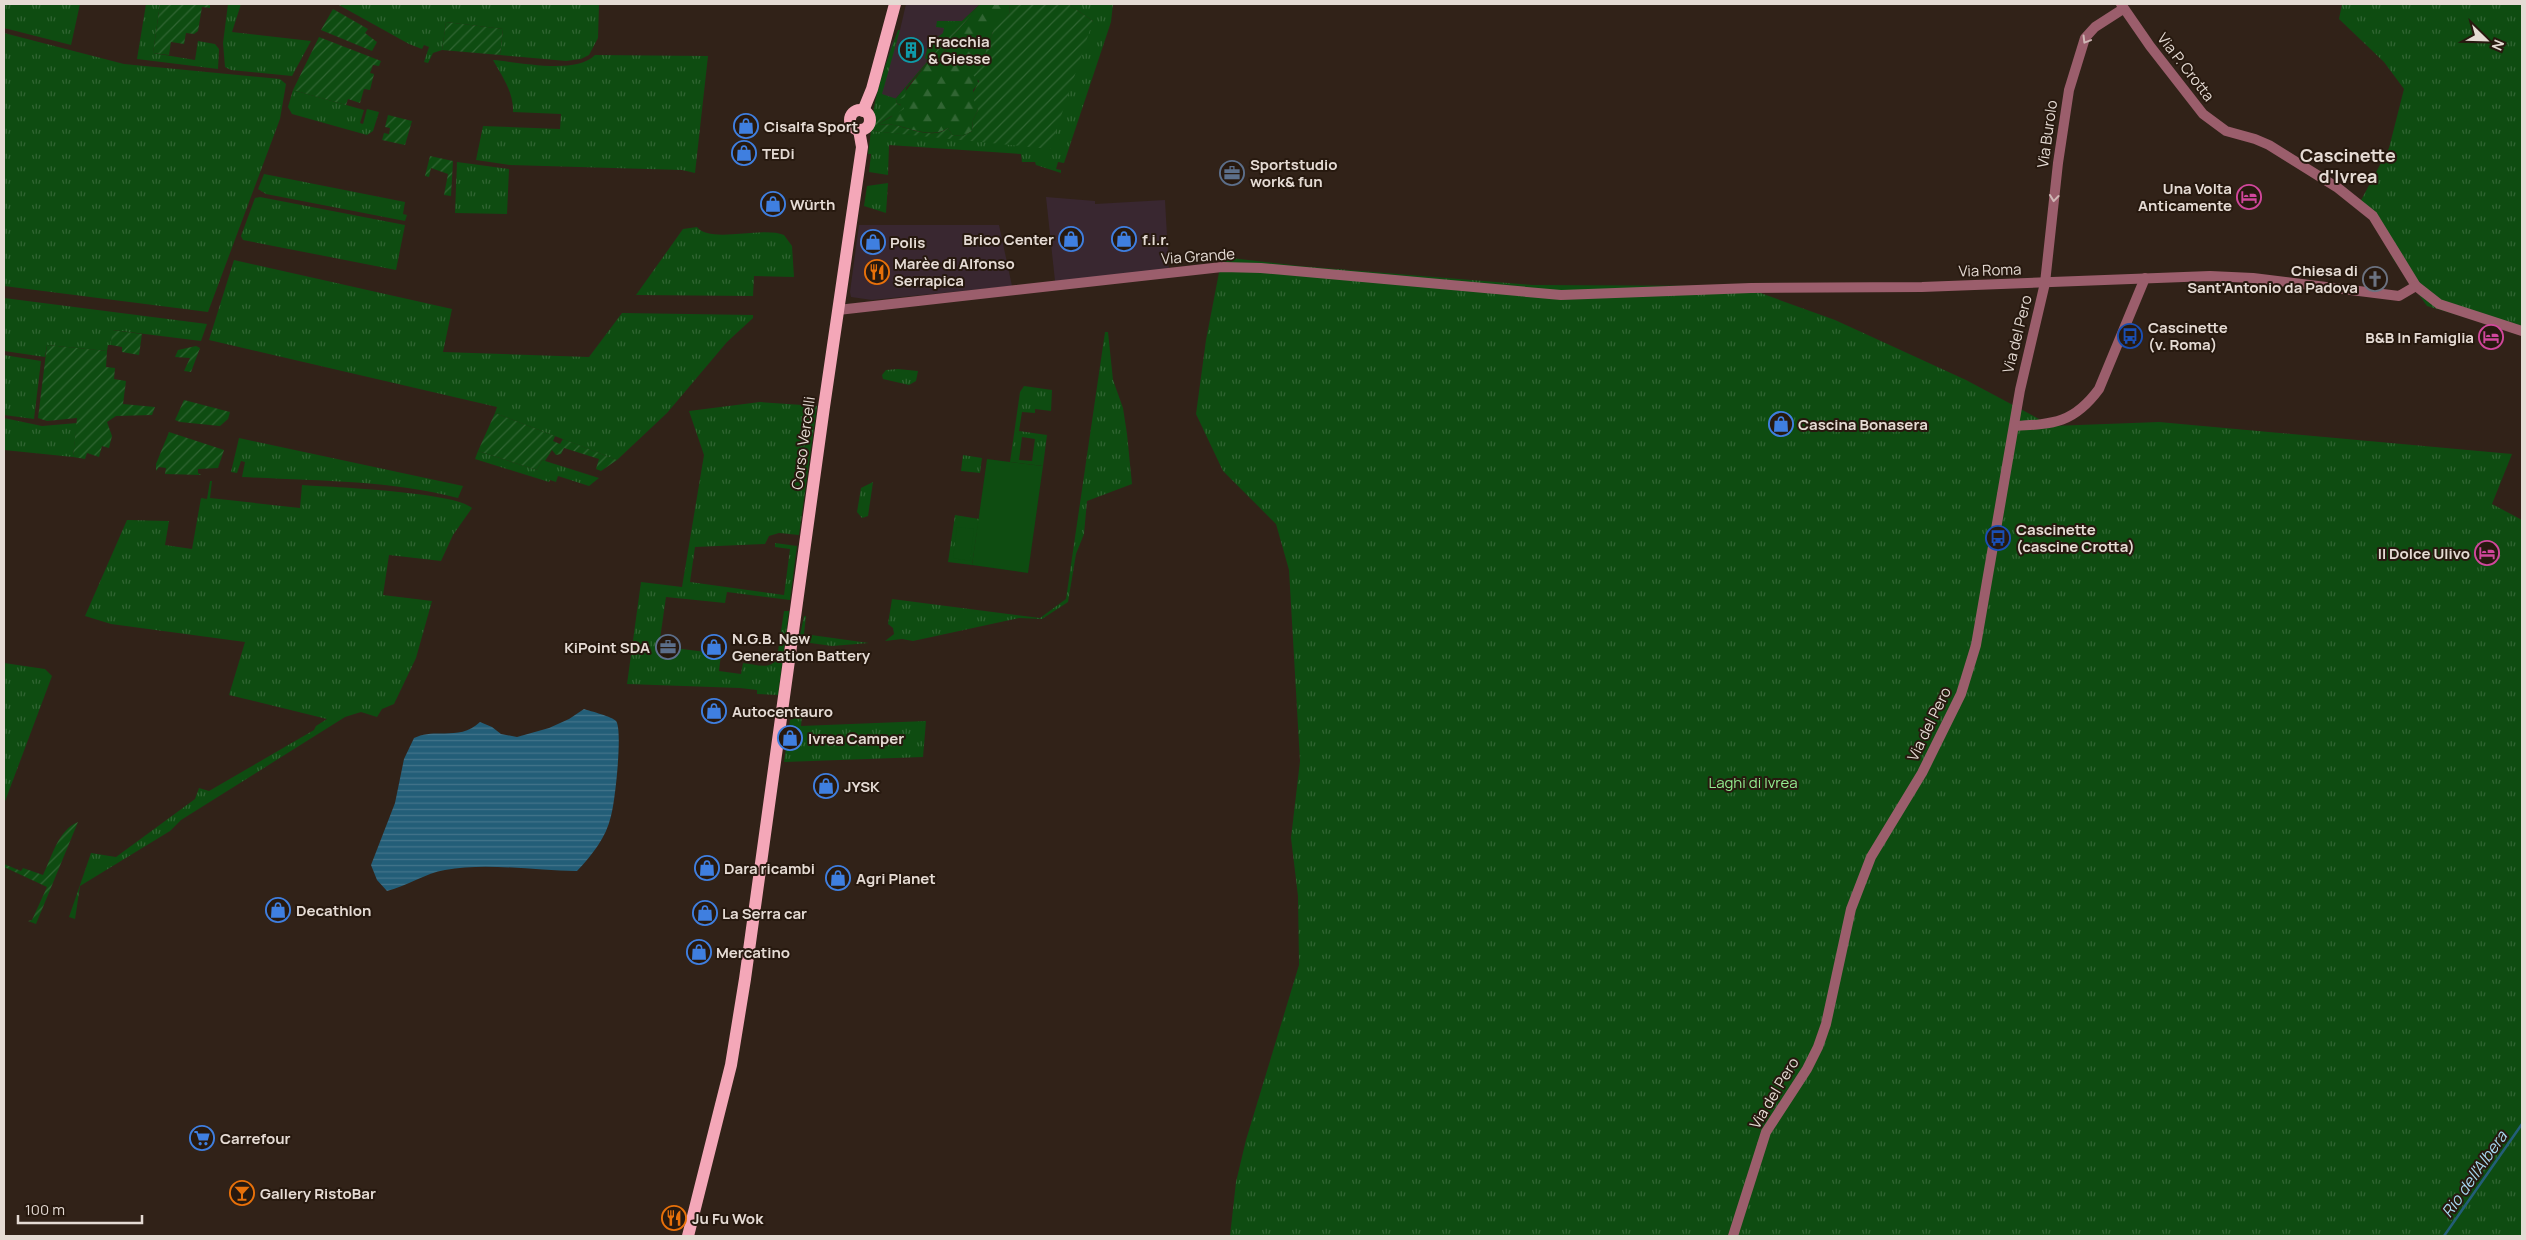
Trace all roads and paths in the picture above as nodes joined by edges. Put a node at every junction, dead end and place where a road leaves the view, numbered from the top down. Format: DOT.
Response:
graph roads {
  1 [pos="895,4"];
  2 [pos="2122,6"];
  3 [pos="2145,278"];
  4 [pos="2045,283"];
  5 [pos="2416,286"];
  6 [pos="1561,295"];
  7 [pos="838,310"];
  8 [pos="2522,331"];
  9 [pos="2015,426"];
  10 [pos="688,1236"];
  11 [pos="1734,1236"];
  1 -- 7 [label="main road, Corso Vercelli"];
  2 -- 4 [label="street, Via Burolo, one-way"];
  2 -- 5 [label="street, Via P. Crotta"];
  3 -- 4 [label="street, Via Roma"];
  3 -- 5 [label="street, Via Roma"];
  3 -- 9 [label="street"];
  4 -- 6 [label="street, Via Roma"];
  4 -- 9 [label="street, Via del Pero"];
  5 -- 8 [label="street, Via P. Crotta"];
  6 -- 7 [label="street, Via Grande"];
  7 -- 10 [label="main road, Corso Vercelli"];
  9 -- 11 [label="street, Via del Pero"];
}
